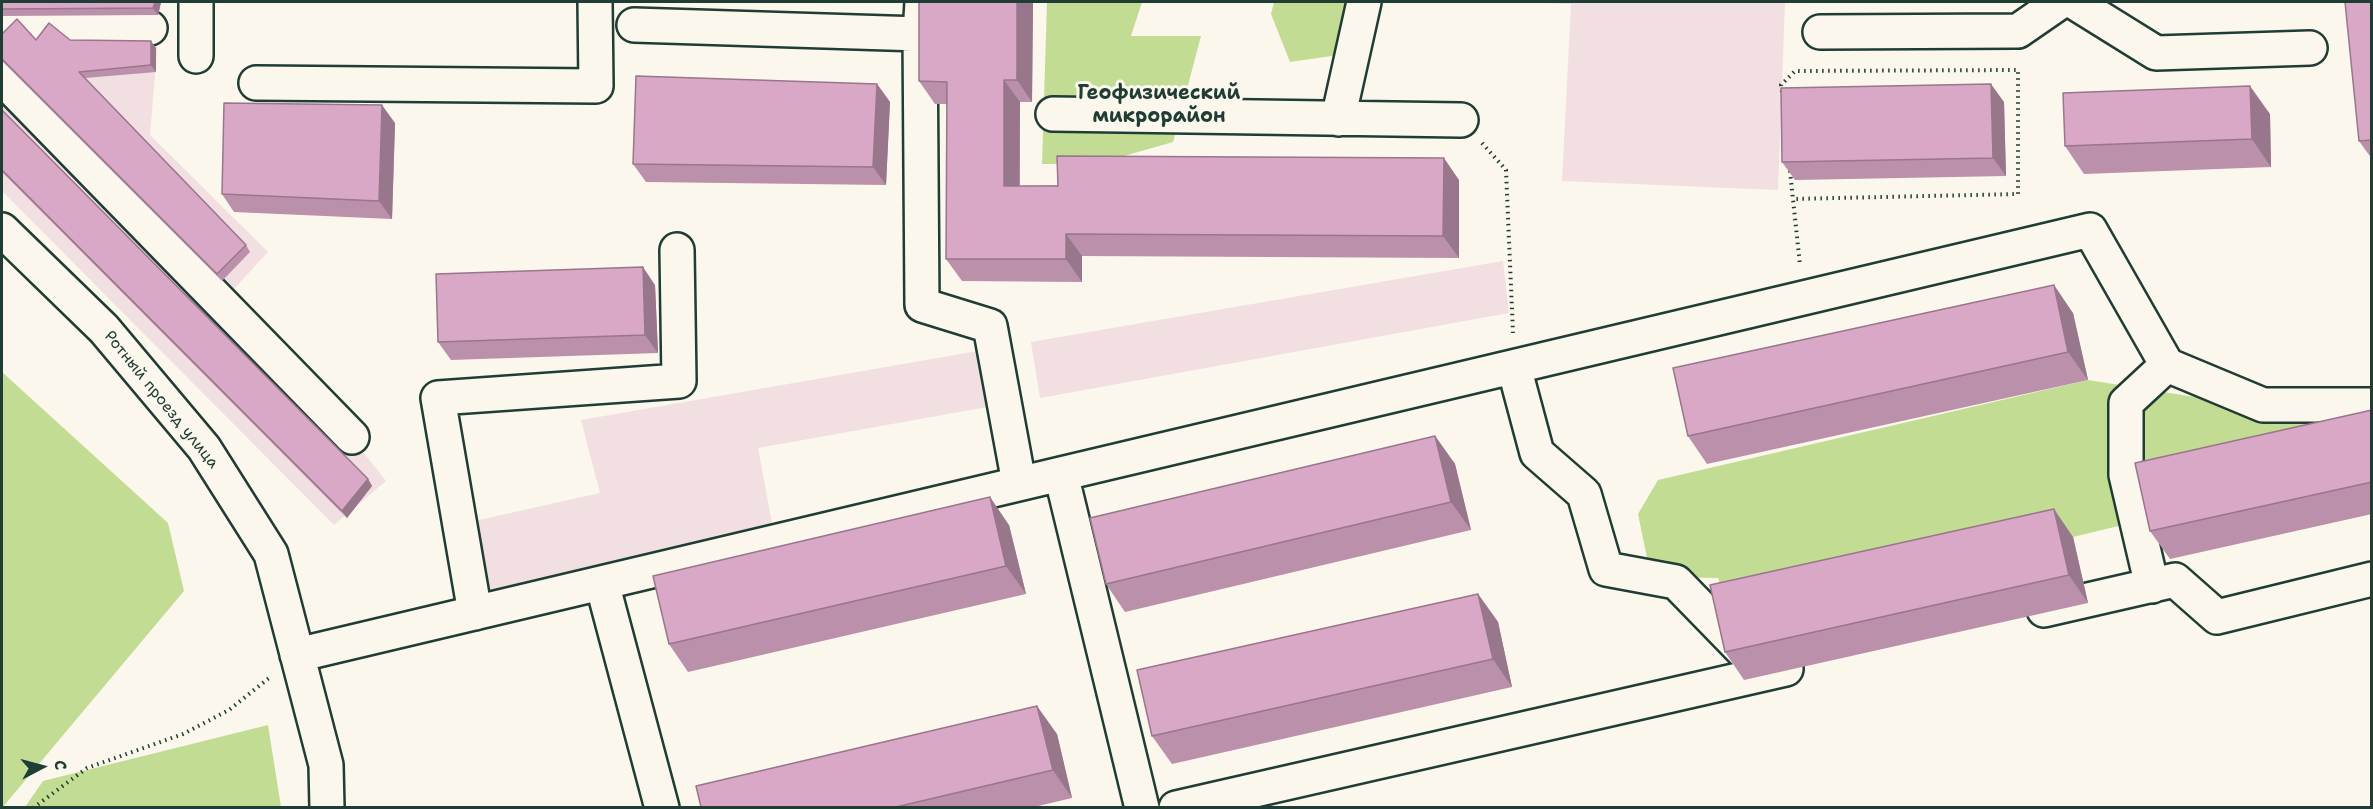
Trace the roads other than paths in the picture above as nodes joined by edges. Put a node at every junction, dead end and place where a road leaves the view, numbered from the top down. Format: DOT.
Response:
graph roads {
  1 [pos="196,2"];
  2 [pos="595,2"];
  3 [pos="922,2"];
  4 [pos="1364,2"];
  5 [pos="2060,2"];
  6 [pos="2074,2"];
  7 [pos="2,24"];
  8 [pos="634,25"];
  9 [pos="150,28"];
  10 [pos="1820,32"];
  11 [pos="920,34"];
  12 [pos="2310,48"];
  13 [pos="195,56"];
  14 [pos="2,78"];
  15 [pos="256,83"];
  16 [pos="1053,114"];
  17 [pos="1338,119"];
  18 [pos="1461,120"];
  19 [pos="2,230"];
  20 [pos="677,250"];
  21 [pos="2167,365"];
  22 [pos="1514,367"];
  23 [pos="2372,405"];
  24 [pos="352,437"];
  25 [pos="1061,474"];
  26 [pos="1019,483"];
  27 [pos="2372,579"];
  28 [pos="602,583"];
  29 [pos="2152,586"];
  30 [pos="475,613"];
  31 [pos="2015,617"];
  32 [pos="297,655"];
  33 [pos="1811,663"];
  34 [pos="1765,674"];
  35 [pos="327,807"];
  36 [pos="662,807"];
  37 [pos="1142,807"];
  38 [pos="1176,807"];
  1 -- 13 [label="street"];
  2 -- 15 [label="street"];
  3 -- 11 [label="street"];
  4 -- 17 [label="street"];
  5 -- 10 [label="street"];
  6 -- 12 [label="street"];
  7 -- 9 [label="street"];
  8 -- 11 [label="street"];
  11 -- 26 [label="street"];
  14 -- 24 [label="street"];
  16 -- 17 [label="street"];
  17 -- 18 [label="street"];
  19 -- 32 [label="street, Ротный проезд улица"];
  20 -- 30 [label="street"];
  21 -- 22 [label="street"];
  21 -- 23 [label="street"];
  21 -- 29 [label="street"];
  22 -- 25 [label="street"];
  22 -- 34 [label="street"];
  25 -- 26 [label="street"];
  25 -- 37 [label="street"];
  26 -- 28 [label="street"];
  27 -- 29 [label="street"];
  28 -- 30 [label="street"];
  28 -- 36 [label="street"];
  29 -- 31 [label="street"];
  30 -- 32 [label="street"];
  32 -- 35 [label="street, Ротный проезд улица"];
  33 -- 34 [label="street"];
  34 -- 38 [label="street"];
}
